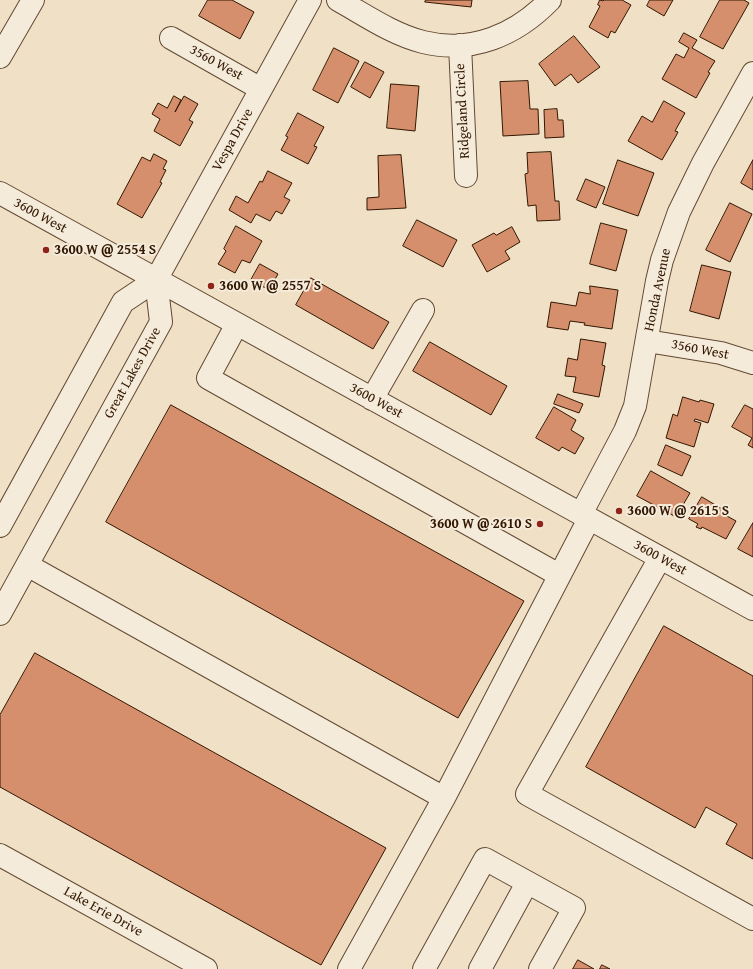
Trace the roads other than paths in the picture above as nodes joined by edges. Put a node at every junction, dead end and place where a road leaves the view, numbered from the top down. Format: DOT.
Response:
graph roads {
  1 [pos="33,0"];
  2 [pos="310,0"];
  3 [pos="338,0"];
  4 [pos="550,0"];
  5 [pos="171,38"];
  6 [pos="3,45"];
  7 [pos="460,46"];
  8 [pos="753,73"];
  9 [pos="261,88"];
  10 [pos="466,176"];
  11 [pos="0,193"];
  12 [pos="156,280"];
  13 [pos="423,310"];
  14 [pos="237,324"];
  15 [pos="647,341"];
  16 [pos="753,363"];
  17 [pos="372,399"];
  18 [pos="585,516"];
  19 [pos="0,526"];
  20 [pos="660,558"];
  21 [pos="27,565"];
  22 [pos="559,575"];
  23 [pos="753,609"];
  24 [pos="0,614"];
  25 [pos="444,798"];
  26 [pos="0,855"];
  27 [pos="527,882"];
  28 [pos="753,919"];
  29 [pos="206,969"];
  30 [pos="349,969"];
  31 [pos="424,969"];
  32 [pos="480,969"];
  33 [pos="540,969"];
  1 -- 6 [label="street"];
  2 -- 9 [label="street, Vespa Drive"];
  3 -- 7 [label="street"];
  4 -- 7 [label="street"];
  5 -- 9 [label="street, 3560 West"];
  7 -- 10 [label="street, Ridgeland Circle"];
  8 -- 15 [label="street, Honda Avenue"];
  9 -- 12 [label="street, Vespa Drive"];
  11 -- 12 [label="street, 3600 West"];
  12 -- 14 [label="street, 3600 West"];
  12 -- 19 [label="street"];
  12 -- 21 [label="street, Great Lakes Drive"];
  13 -- 17 [label="street"];
  14 -- 17 [label="street, 3600 West"];
  14 -- 22 [label="street"];
  15 -- 16 [label="street, 3560 West"];
  15 -- 18 [label="street, Honda Avenue"];
  17 -- 18 [label="street, 3600 West"];
  18 -- 20 [label="street, 3600 West"];
  18 -- 22 [label="street, Honda Avenue"];
  20 -- 23 [label="street, 3600 West"];
  20 -- 28 [label="street"];
  21 -- 24 [label="street, Great Lakes Drive"];
  21 -- 25 [label="street"];
  22 -- 25 [label="street, Honda Avenue"];
  25 -- 30 [label="street, Honda Avenue"];
  26 -- 29 [label="street, Lake Erie Drive"];
  27 -- 31 [label="street"];
  27 -- 32 [label="street"];
  27 -- 33 [label="street"];
}
